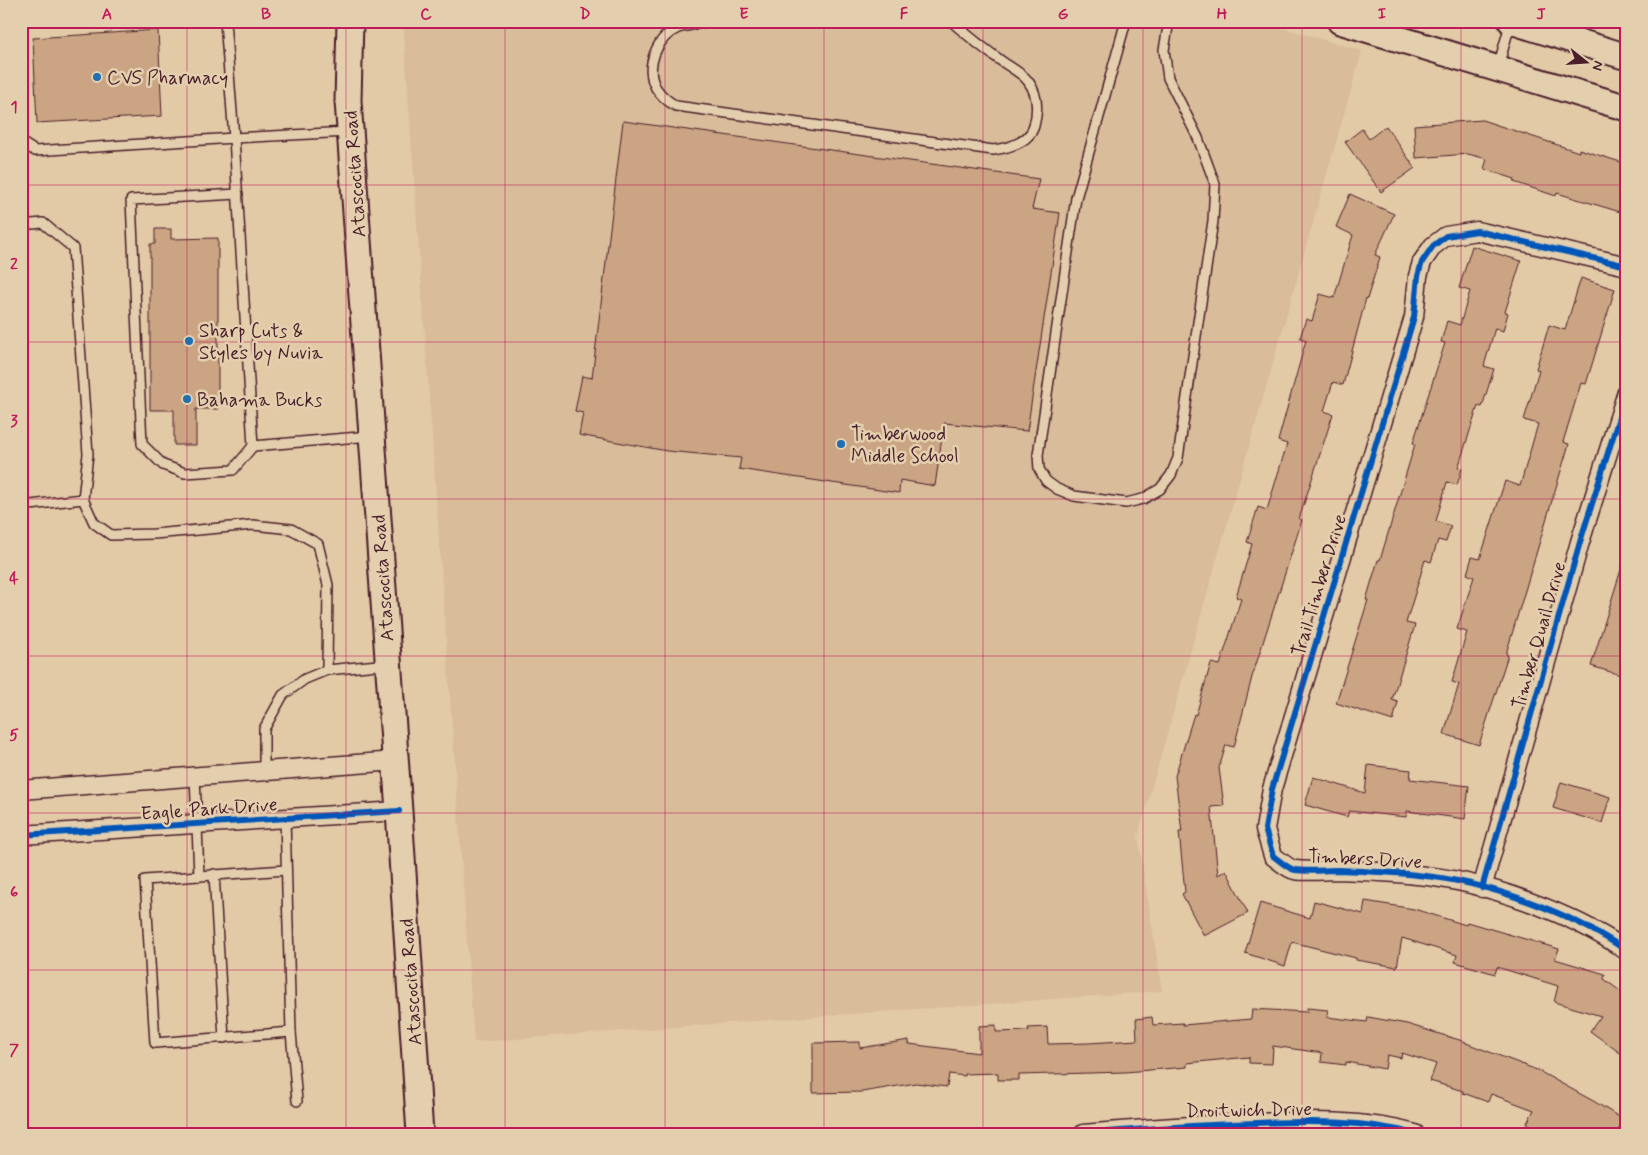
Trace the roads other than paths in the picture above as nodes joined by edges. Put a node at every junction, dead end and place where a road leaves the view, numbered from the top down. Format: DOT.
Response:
graph roads {
  1 [pos="224,21"];
  2 [pos="350,21"];
  3 [pos="709,21"];
  4 [pos="951,21"];
  5 [pos="1126,21"];
  6 [pos="1169,21"];
  7 [pos="1340,21"];
  8 [pos="1511,21"];
  9 [pos="1627,57"];
  10 [pos="1498,70"];
  11 [pos="1627,108"];
  12 [pos="351,132"];
  13 [pos="234,138"];
  14 [pos="21,142"];
  15 [pos="238,194"];
  16 [pos="21,225"];
  17 [pos="1627,266"];
  18 [pos="1627,392"];
  19 [pos="372,436"];
  20 [pos="253,446"];
  21 [pos="83,499"];
  22 [pos="21,506"];
  23 [pos="388,664"];
  24 [pos="327,670"];
  25 [pos="395,762"];
  26 [pos="264,771"];
  27 [pos="195,776"];
  28 [pos="21,790"];
  29 [pos="399,811"];
  30 [pos="285,818"];
  31 [pos="197,824"];
  32 [pos="1266,825"];
  33 [pos="21,835"];
  34 [pos="286,870"];
  35 [pos="214,874"];
  36 [pos="200,876"];
  37 [pos="1482,888"];
  38 [pos="1627,951"];
  39 [pos="292,1032"];
  40 [pos="224,1038"];
  41 [pos="297,1101"];
  42 [pos="420,1134"];
  43 [pos="1083,1134"];
  44 [pos="1415,1134"];
  1 -- 13 [label="lane"];
  2 -- 12 [label="main road, Atascocita Road"];
  3 -- 4 [label="lane"];
  5 -- 6 [label="lane"];
  7 -- 10 [label="main road"];
  8 -- 9 [label="main road"];
  8 -- 10 [label="lane"];
  10 -- 11 [label="main road"];
  12 -- 13 [label="lane"];
  12 -- 19 [label="main road, Atascocita Road"];
  13 -- 14 [label="lane"];
  13 -- 15 [label="lane"];
  15 -- 20 [label="lane"];
  15 -- 20 [label="lane"];
  16 -- 21 [label="lane"];
  17 -- 32 [label="street, Trail Timber Drive"];
  18 -- 37 [label="street, Timber Quail Drive"];
  19 -- 20 [label="lane"];
  19 -- 23 [label="main road, Atascocita Road"];
  21 -- 22 [label="lane"];
  21 -- 24 [label="lane"];
  23 -- 24 [label="lane"];
  23 -- 25 [label="main road, Atascocita Road"];
  24 -- 26 [label="lane"];
  25 -- 26 [label="street, Eagle Park Drive"];
  25 -- 29 [label="main road, Atascocita Road"];
  26 -- 27 [label="street, Eagle Park Drive"];
  27 -- 28 [label="street, Eagle Park Drive"];
  27 -- 31 [label="lane"];
  29 -- 30 [label="street, Eagle Park Drive"];
  29 -- 42 [label="main road, Atascocita Road"];
  30 -- 31 [label="street, Eagle Park Drive"];
  30 -- 34 [label="lane"];
  31 -- 33 [label="street, Eagle Park Drive"];
  31 -- 36 [label="lane"];
  32 -- 37 [label="street, Timbers Drive"];
  34 -- 35 [label="lane"];
  34 -- 39 [label="lane"];
  35 -- 36 [label="lane"];
  35 -- 40 [label="lane"];
  36 -- 40 [label="lane"];
  37 -- 38 [label="street, Timbers Drive"];
  39 -- 40 [label="lane"];
  39 -- 41 [label="lane"];
  43 -- 44 [label="street, Droitwich Drive"];
}
